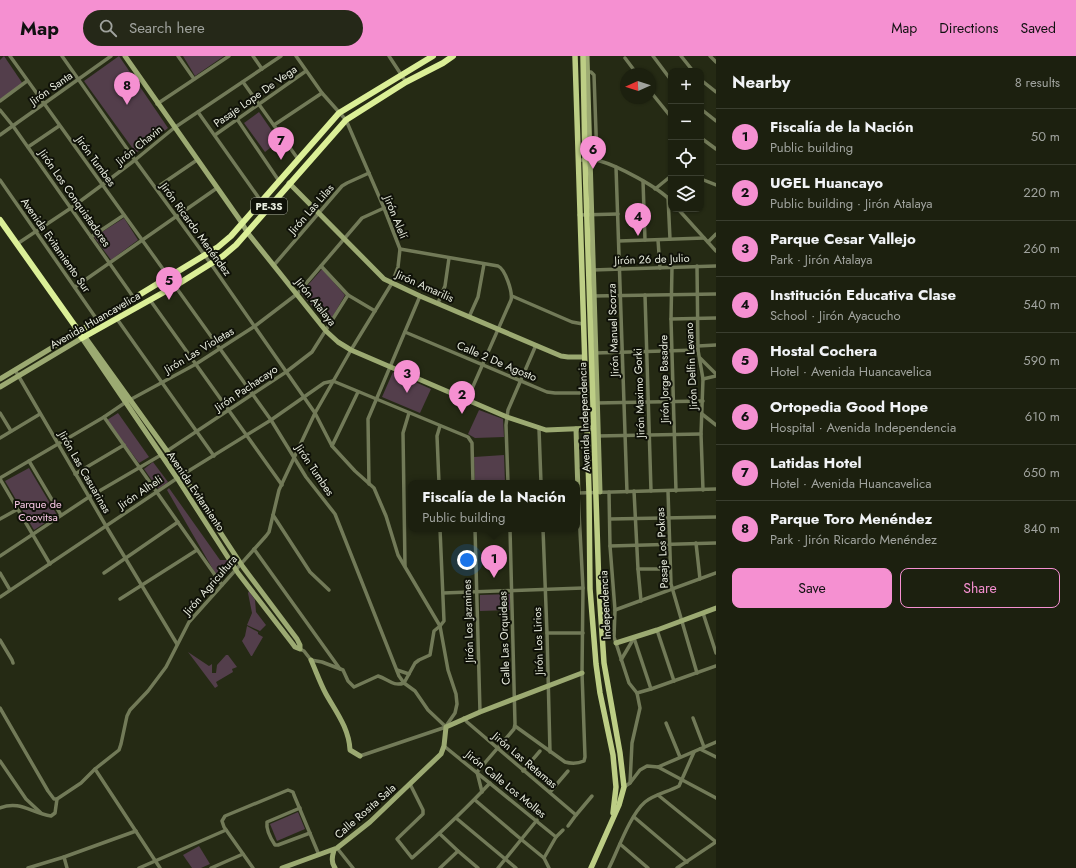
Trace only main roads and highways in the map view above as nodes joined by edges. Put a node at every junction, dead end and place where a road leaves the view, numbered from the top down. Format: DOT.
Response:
graph roads {
  1 [pos="453,56"];
  2 [pos="575,56"];
  3 [pos="583,56"];
  4 [pos="430,57"];
  5 [pos="371,93"];
  6 [pos="376,101"];
  7 [pos="0,220"];
  8 [pos="78,330"];
  9 [pos="611,821"];
  10 [pos="590,868"];
  1 -- 6 [label="highway, Avenida Huancavelica / PE-3S"];
  2 -- 9 [label="main road, Avenida Independencia"];
  3 -- 9 [label="main road, Avenida Independencia"];
  4 -- 5 [label="highway, Avenida Huancavelica / PE-3S"];
  5 -- 6 [label="highway"];
  5 -- 8 [label="highway, Avenida Huancavelica / PE-3S"];
  6 -- 8 [label="highway, Avenida Huancavelica / PE-3S"];
  7 -- 8 [label="highway"];
  9 -- 10 [label="main road, Avenida Independencia"];
}
